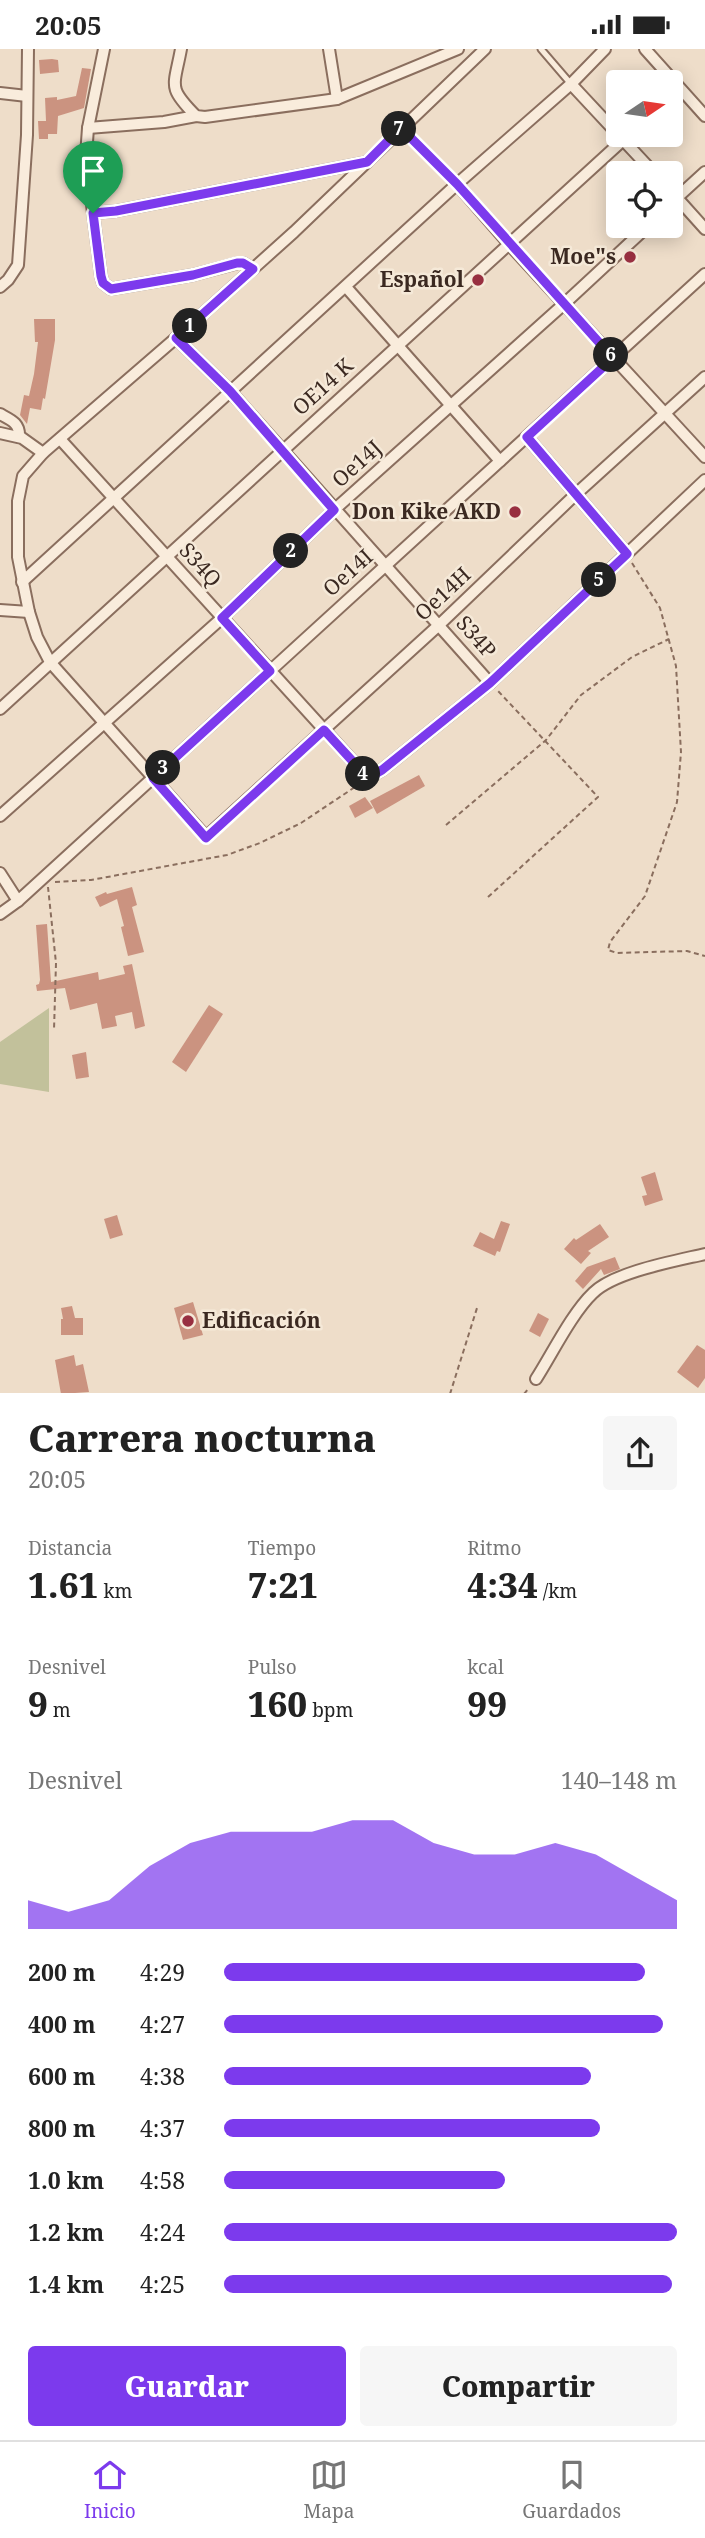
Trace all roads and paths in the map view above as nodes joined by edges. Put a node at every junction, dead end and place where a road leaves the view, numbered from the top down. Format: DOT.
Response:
graph roads {
  1 [pos="28,49"];
  2 [pos="104,49"];
  3 [pos="181,49"];
  4 [pos="329,49"];
  5 [pos="458,49"];
  6 [pos="485,49"];
  7 [pos="541,49"];
  8 [pos="605,49"];
  9 [pos="645,49"];
  10 [pos="571,84"];
  11 [pos="0,93"];
  12 [pos="27,96"];
  13 [pos="337,99"];
  14 [pos="705,115"];
  15 [pos="195,116"];
  16 [pos="606,123"];
  17 [pos="88,128"];
  18 [pos="401,128"];
  19 [pos="615,147"];
  20 [pos="628,147"];
  21 [pos="642,161"];
  22 [pos="367,162"];
  23 [pos="705,172"];
  24 [pos="457,184"];
  25 [pos="683,189"];
  26 [pos="683,207"];
  27 [pos="93,213"];
  28 [pos="705,229"];
  29 [pos="635,238"];
  30 [pos="509,244"];
  31 [pos="253,269"];
  32 [pos="705,274"];
  33 [pos="0,287"];
  34 [pos="346,287"];
  35 [pos="564,304"];
  36 [pos="176,338"];
  37 [pos="398,345"];
  38 [pos="613,358"];
  39 [pos="705,377"];
  40 [pos="230,391"];
  41 [pos="451,405"];
  42 [pos="0,414"];
  43 [pos="664,414"];
  44 [pos="0,433"];
  45 [pos="19,437"];
  46 [pos="527,437"];
  47 [pos="60,439"];
  48 [pos="282,451"];
  49 [pos="43,453"];
  50 [pos="705,457"];
  51 [pos="500,461"];
  52 [pos="705,479"];
  53 [pos="576,494"];
  54 [pos="114,498"];
  55 [pos="334,510"];
  56 [pos="627,554"];
  57 [pos="166,556"];
  58 [pos="386,565"];
  59 [pos="22,582"];
  60 [pos="0,610"];
  61 [pos="29,612"];
  62 [pos="222,618"];
  63 [pos="439,625"];
  64 [pos="669,639"];
  65 [pos="50,662"];
  66 [pos="270,671"];
  67 [pos="490,683"];
  68 [pos="0,709"];
  69 [pos="104,722"];
  70 [pos="324,730"];
  71 [pos="546,740"];
  72 [pos="153,778"];
  73 [pos="368,778"];
  74 [pos="0,816"];
  75 [pos="446,825"];
  76 [pos="0,873"];
  77 [pos="488,897"];
  78 [pos="18,901"];
  79 [pos="0,914"];
  80 [pos="705,956"];
  81 [pos="54,1030"];
  82 [pos="705,1254"];
  83 [pos="477,1308"];
  84 [pos="536,1379"];
  85 [pos="450,1393"];
  1 -- 12 [label="street"];
  2 -- 17 [label="street"];
  3 -- 15 [label="street"];
  4 -- 13 [label="street"];
  5 -- 13 [label="street"];
  6 -- 18 [label="street"];
  7 -- 10 [label="lane"];
  8 -- 10 [label="street"];
  9 -- 14 [label="street"];
  10 -- 16 [label="street"];
  10 -- 24 [label="street"];
  11 -- 12 [label="street"];
  12 -- 33 [label="street"];
  13 -- 15 [label="street"];
  15 -- 17 [label="street"];
  17 -- 27 [label="street"];
  18 -- 22 [label="street"];
  18 -- 24 [label="lane"];
  19 -- 30 [label="street, OE14 K"];
  20 -- 21 [label="street"];
  22 -- 27 [label="street"];
  22 -- 31 [label="street"];
  23 -- 25 [label="street"];
  24 -- 30 [label="street"];
  24 -- 34 [label="street"];
  26 -- 28 [label="street"];
  27 -- 31 [label="street"];
  29 -- 35 [label="street, Oe14J"];
  30 -- 35 [label="street"];
  30 -- 37 [label="street, OE14 K"];
  31 -- 36 [label="street"];
  32 -- 38 [label="street, Oe14I"];
  34 -- 37 [label="street"];
  34 -- 40 [label="street"];
  35 -- 38 [label="street"];
  35 -- 41 [label="street, Oe14J"];
  36 -- 40 [label="street, S34P"];
  36 -- 47 [label="street"];
  37 -- 41 [label="street"];
  37 -- 48 [label="street, OE14 K"];
  38 -- 43 [label="street"];
  38 -- 46 [label="street, Oe14I"];
  39 -- 43 [label="street, Oe14H"];
  40 -- 48 [label="street, S34P"];
  40 -- 54 [label="street"];
  41 -- 51 [label="street"];
  41 -- 55 [label="street, Oe14J"];
  42 -- 45 [label="street"];
  43 -- 50 [label="street"];
  43 -- 53 [label="street, Oe14H"];
  44 -- 45 [label="street"];
  45 -- 49 [label="street"];
  46 -- 51 [label="street, Oe14I"];
  46 -- 53 [label="street"];
  47 -- 49 [label="street"];
  47 -- 54 [label="street, S34Q"];
  48 -- 55 [label="street, S34P"];
  48 -- 57 [label="street, OE14 K"];
  49 -- 59 [label="street"];
  51 -- 58 [label="street, Oe14I"];
  52 -- 56 [label="street"];
  53 -- 56 [label="street"];
  53 -- 63 [label="street, Oe14H"];
  54 -- 57 [label="street, S34Q"];
  54 -- 59 [label="street"];
  55 -- 58 [label="street, S34P"];
  55 -- 62 [label="street, Oe14J"];
  56 -- 64 [label="path"];
  56 -- 67 [label="street"];
  57 -- 62 [label="street, S34Q"];
  57 -- 65 [label="street, OE14 K"];
  58 -- 63 [label="street, S34P"];
  58 -- 66 [label="street, Oe14I"];
  59 -- 61 [label="street"];
  60 -- 61 [label="street"];
  61 -- 65 [label="street"];
  62 -- 66 [label="street, S34Q"];
  62 -- 69 [label="street, Oe14J"];
  63 -- 67 [label="street, S34P"];
  63 -- 70 [label="street, Oe14H"];
  64 -- 71 [label="path"];
  64 -- 80 [label="path"];
  65 -- 68 [label="street, OE14 K"];
  65 -- 69 [label="street"];
  66 -- 70 [label="street, S34Q"];
  66 -- 72 [label="street, Oe14I"];
  67 -- 71 [label="path"];
  67 -- 73 [label="street"];
  69 -- 72 [label="street"];
  69 -- 74 [label="street, Oe14J"];
  70 -- 72 [label="street, Oe14H"];
  70 -- 73 [label="street, S34Q"];
  71 -- 75 [label="path"];
  71 -- 77 [label="path"];
  72 -- 78 [label="street, Oe14I"];
  73 -- 81 [label="path"];
  76 -- 78 [label="street"];
  78 -- 79 [label="street, Oe14I"];
  82 -- 84 [label="street"];
  83 -- 85 [label="path"];
}
